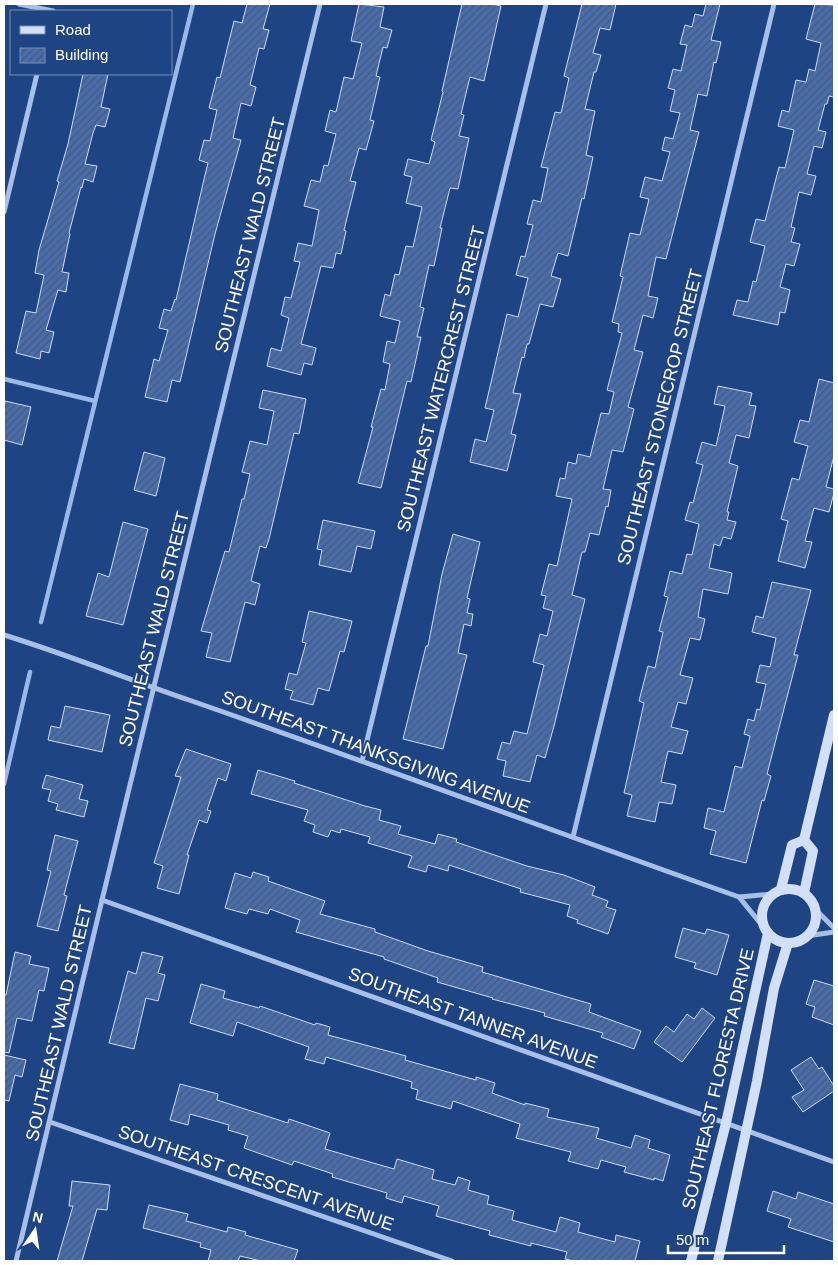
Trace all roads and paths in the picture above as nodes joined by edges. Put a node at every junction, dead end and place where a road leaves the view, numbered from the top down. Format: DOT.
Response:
graph roads {
  1 [pos="19,4"];
  2 [pos="320,4"];
  3 [pos="546,4"];
  4 [pos="774,4"];
  5 [pos="48,10"];
  6 [pos="38,75"];
  7 [pos="4,212"];
  8 [pos="4,635"];
  9 [pos="154,688"];
  10 [pos="834,715"];
  11 [pos="362,761"];
  12 [pos="573,837"];
  13 [pos="804,840"];
  14 [pos="782,889"];
  15 [pos="804,893"];
  16 [pos="772,894"];
  17 [pos="739,896"];
  18 [pos="102,900"];
  19 [pos="815,909"];
  20 [pos="834,928"];
  21 [pos="766,931"];
  22 [pos="834,932"];
  23 [pos="807,936"];
  24 [pos="788,942"];
  25 [pos="50,1122"];
  26 [pos="726,1123"];
  27 [pos="747,1131"];
  28 [pos="834,1162"];
  29 [pos="16,1261"];
  30 [pos="452,1261"];
  31 [pos="691,1261"];
  32 [pos="718,1261"];
  1 -- 5 [label="street"];
  2 -- 9 [label="street, SOUTHEAST WALD STREET"];
  3 -- 11 [label="street, SOUTHEAST WATERCREST STREET"];
  4 -- 12 [label="street, SOUTHEAST STONECROP STREET"];
  6 -- 7 [label="street"];
  8 -- 9 [label="street, SOUTHEAST THANKSGIVING AVENUE"];
  9 -- 11 [label="street, SOUTHEAST THANKSGIVING AVENUE"];
  9 -- 18 [label="street, SOUTHEAST WALD STREET"];
  10 -- 13 [label="street"];
  11 -- 12 [label="street, SOUTHEAST THANKSGIVING AVENUE"];
  12 -- 17 [label="street, SOUTHEAST THANKSGIVING AVENUE"];
  13 -- 14 [label="street"];
  13 -- 15 [label="street"];
  14 -- 15 [label="street"];
  14 -- 16 [label="street"];
  15 -- 19 [label="street"];
  16 -- 17 [label="street, SOUTHEAST THANKSGIVING AVENUE"];
  16 -- 21 [label="street"];
  17 -- 21 [label="street"];
  18 -- 25 [label="street, SOUTHEAST WALD STREET"];
  18 -- 26 [label="street, SOUTHEAST TANNER AVENUE"];
  19 -- 20 [label="street"];
  19 -- 23 [label="street"];
  21 -- 24 [label="street"];
  21 -- 26 [label="street, SOUTHEAST FLORESTA DRIVE"];
  22 -- 23 [label="street"];
  23 -- 24 [label="street"];
  24 -- 27 [label="street, SOUTHEAST FLORESTA DRIVE"];
  25 -- 29 [label="street, SOUTHEAST WALD STREET"];
  25 -- 30 [label="street, SOUTHEAST CRESCENT AVENUE"];
  26 -- 27 [label="street, SOUTHEAST TANNER AVENUE"];
  26 -- 31 [label="street, SOUTHEAST FLORESTA DRIVE"];
  27 -- 28 [label="street, SOUTHEAST TANNER AVENUE"];
  27 -- 32 [label="street, SOUTHEAST FLORESTA DRIVE"];
}
